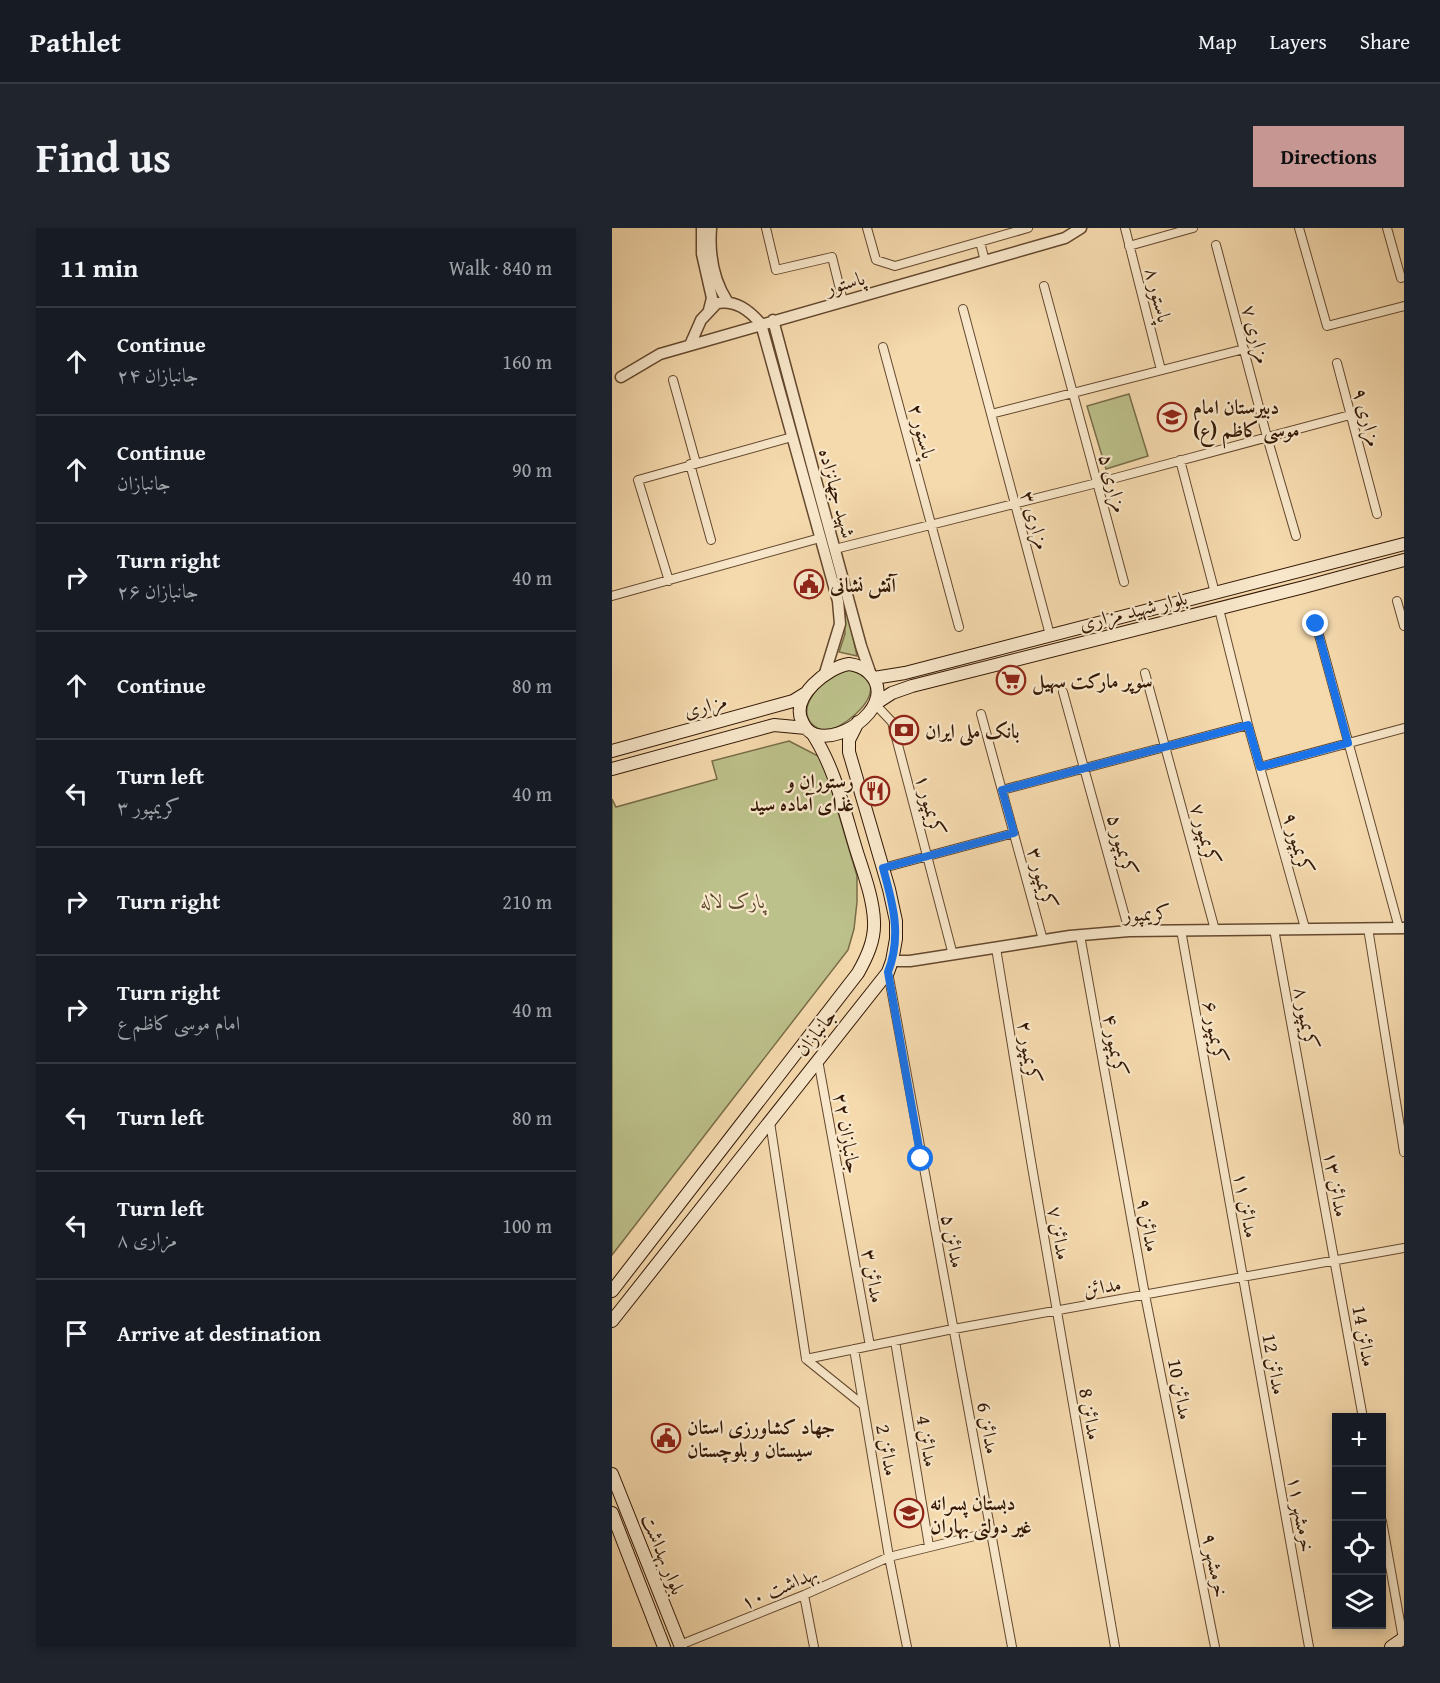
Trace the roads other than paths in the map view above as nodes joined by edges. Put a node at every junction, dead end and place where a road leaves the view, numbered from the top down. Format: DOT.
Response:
graph roads {
  1 [pos="702,228"];
  2 [pos="711,228"];
  3 [pos="766,228"];
  4 [pos="867,228"];
  5 [pos="1028,228"];
  6 [pos="1080,228"];
  7 [pos="1125,228"];
  8 [pos="1193,228"];
  9 [pos="1299,228"];
  10 [pos="1387,228"];
  11 [pos="980,242"];
  12 [pos="1215,245"];
  13 [pos="1129,246"];
  14 [pos="984,261"];
  15 [pos="1401,278"];
  16 [pos="1044,286"];
  17 [pos="727,301"];
  18 [pos="843,301"];
  19 [pos="1404,306"];
  20 [pos="963,309"];
  21 [pos="709,311"];
  22 [pos="773,320"];
  23 [pos="761,324"];
  24 [pos="690,345"];
  25 [pos="883,347"];
  26 [pos="1244,349"];
  27 [pos="1336,363"];
  28 [pos="1161,370"];
  29 [pos="621,377"];
  30 [pos="673,380"];
  31 [pos="1072,393"];
  32 [pos="991,414"];
  33 [pos="1350,415"];
  34 [pos="792,437"];
  35 [pos="1267,437"];
  36 [pos="1180,460"];
  37 [pos="693,463"];
  38 [pos="1097,483"];
  39 [pos="1014,504"];
  40 [pos="1377,514"];
  41 [pos="931,524"];
  42 [pos="1296,536"];
  43 [pos="820,538"];
  44 [pos="711,540"];
  45 [pos="1404,544"];
  46 [pos="829,550"];
  47 [pos="1404,560"];
  48 [pos="669,581"];
  49 [pos="1124,582"];
  50 [pos="1215,593"];
  51 [pos="612,596"];
  52 [pos="1397,601"];
  53 [pos="1219,609"];
  54 [pos="1316,624"];
  55 [pos="1404,626"];
  56 [pos="959,627"];
  57 [pos="1050,635"];
  58 [pos="825,673"];
  59 [pos="1145,673"];
  60 [pos="873,676"];
  61 [pos="1064,692"];
  62 [pos="807,693"];
  63 [pos="875,704"];
  64 [pos="981,714"];
  65 [pos="858,722"];
  66 [pos="1248,725"];
  67 [pos="1404,728"];
  68 [pos="809,731"];
  69 [pos="1348,743"];
  70 [pos="1165,747"];
  71 [pos="612,751"];
  72 [pos="1260,767"];
  73 [pos="1084,768"];
  74 [pos="612,769"];
  75 [pos="1002,790"];
  76 [pos="1014,833"];
  77 [pos="927,856"];
  78 [pos="883,868"];
  79 [pos="1305,928"];
  80 [pos="1368,928"];
  81 [pos="1401,928"];
  82 [pos="1274,929"];
  83 [pos="1181,930"];
  84 [pos="1215,930"];
  85 [pos="1129,931"];
  86 [pos="1080,934"];
  87 [pos="1043,940"];
  88 [pos="996,948"];
  89 [pos="953,955"];
  90 [pos="890,966"];
  91 [pos="818,1060"];
  92 [pos="1308,1114"];
  93 [pos="770,1122"];
  94 [pos="1218,1139"];
  95 [pos="1404,1152"];
  96 [pos="1120,1160"];
  97 [pos="1031,1161"];
  98 [pos="846,1212"];
  99 [pos="1404,1248"];
  100 [pos="1334,1260"];
  101 [pos="1243,1277"];
  102 [pos="612,1291"];
  103 [pos="1145,1295"];
  104 [pos="1057,1311"];
  105 [pos="612,1322"];
  106 [pos="954,1329"];
  107 [pos="896,1341"];
  108 [pos="870,1346"];
  109 [pos="854,1349"];
  110 [pos="806,1359"];
  111 [pos="863,1405"];
  112 [pos="1362,1413"];
  113 [pos="1275,1457"];
  114 [pos="612,1474"];
  115 [pos="1184,1490"];
  116 [pos="612,1513"];
  117 [pos="991,1532"];
  118 [pos="1386,1543"];
  119 [pos="929,1546"];
  120 [pos="889,1557"];
  121 [pos="804,1595"];
  122 [pos="1403,1638"];
  123 [pos="679,1646"];
  124 [pos="664,1647"];
  125 [pos="814,1647"];
  126 [pos="907,1647"];
  127 [pos="1012,1647"];
  128 [pos="1115,1647"];
  129 [pos="1215,1647"];
  130 [pos="1309,1647"];
  131 [pos="1391,1647"];
  1 -- 21 [label="street"];
  2 -- 17 [label="street"];
  3 -- 18 [label="street"];
  4 -- 11 [label="street"];
  5 -- 11 [label="street"];
  6 -- 14 [label="street, پاستور"];
  7 -- 13 [label="street, پاستور ۸"];
  8 -- 13 [label="street"];
  9 -- 19 [label="street"];
  10 -- 15 [label="street"];
  11 -- 14 [label="street"];
  12 -- 26 [label="street, مزاری ۷"];
  13 -- 28 [label="street, پاستور ۸"];
  14 -- 18 [label="street, پاستور"];
  16 -- 31 [label="street, مزاری ۵"];
  17 -- 21 [label="street"];
  17 -- 23 [label="street"];
  18 -- 22 [label="street, پاستور"];
  20 -- 32 [label="street, مزاری ۳"];
  21 -- 24 [label="street"];
  22 -- 23 [label="street, پاستور"];
  22 -- 46 [label="street, شهید جهانزاده"];
  23 -- 24 [label="street, پاستور"];
  23 -- 34 [label="street, شهید جهانزاده"];
  24 -- 29 [label="street, پاستور"];
  25 -- 41 [label="street, پاستور ۲"];
  26 -- 28 [label="street"];
  26 -- 35 [label="street, مزاری ۷"];
  27 -- 33 [label="street, مزاری ۹"];
  28 -- 31 [label="street"];
  30 -- 37 [label="street"];
  31 -- 32 [label="street"];
  31 -- 38 [label="street, مزاری ۵"];
  32 -- 39 [label="street, مزاری ۳"];
  33 -- 35 [label="street"];
  33 -- 40 [label="street, مزاری ۹"];
  34 -- 37 [label="street"];
  34 -- 43 [label="street, شهید جهانزاده"];
  35 -- 36 [label="street"];
  35 -- 42 [label="street, مزاری ۷"];
  36 -- 38 [label="street"];
  36 -- 50 [label="street"];
  37 -- 44 [label="street"];
  37 -- 48 [label="street"];
  38 -- 39 [label="street"];
  38 -- 49 [label="street, مزاری ۵"];
  39 -- 41 [label="street"];
  39 -- 57 [label="street, مزاری ۳"];
  41 -- 46 [label="street"];
  41 -- 56 [label="street, پاستور ۲"];
  43 -- 46 [label="street, شهید جهانزاده"];
  43 -- 48 [label="street"];
  45 -- 50 [label="main road, بلوار شهید مزاری"];
  46 -- 58 [label="street, شهید جهانزاده"];
  46 -- 60 [label="street, شهید جهانزاده"];
  47 -- 53 [label="main road, بلوار شهید مزاری"];
  48 -- 51 [label="street"];
  50 -- 53 [label="main road"];
  50 -- 57 [label="main road, بلوار شهید مزاری"];
  52 -- 55 [label="street"];
  53 -- 63 [label="main road, بلوار شهید مزاری"];
  53 -- 66 [label="street, کریمپور ۹"];
  54 -- 69 [label="street"];
  57 -- 60 [label="main road, بلوار شهید مزاری"];
  58 -- 60 [label="main road"];
  58 -- 62 [label="main road"];
  59 -- 70 [label="street, کریمپور ۷"];
  60 -- 63 [label="main road"];
  61 -- 73 [label="street, کریمپور ۵"];
  62 -- 68 [label="main road"];
  62 -- 71 [label="main road, مزاری"];
  63 -- 65 [label="main road"];
  63 -- 77 [label="street, کریمپور ۱"];
  64 -- 75 [label="street, کریمپور ۳"];
  65 -- 68 [label="main road"];
  65 -- 78 [label="main road"];
  66 -- 70 [label="street"];
  66 -- 72 [label="street, کریمپور ۹"];
  67 -- 69 [label="street"];
  68 -- 74 [label="main road"];
  68 -- 102 [label="main road, جانبازان"];
  69 -- 72 [label="street"];
  69 -- 81 [label="street"];
  70 -- 73 [label="street"];
  70 -- 84 [label="street, کریمپور ۷"];
  72 -- 79 [label="street, کریمپور ۹"];
  73 -- 75 [label="street"];
  73 -- 85 [label="street, کریمپور ۵"];
  75 -- 76 [label="street, کریمپور ۳"];
  76 -- 77 [label="street"];
  76 -- 87 [label="street, کریمپور ۳"];
  77 -- 78 [label="street"];
  77 -- 89 [label="street, کریمپور ۱"];
  78 -- 90 [label="main road"];
  79 -- 80 [label="street, کریمپور"];
  79 -- 82 [label="street, کریمپور"];
  80 -- 81 [label="street, کریمپور"];
  80 -- 95 [label="street"];
  82 -- 84 [label="street, کریمپور"];
  82 -- 92 [label="street, کریمپور ۸"];
  83 -- 84 [label="street, کریمپور"];
  83 -- 85 [label="street, کریمپور"];
  83 -- 94 [label="street, کریمپور ۶"];
  85 -- 86 [label="street, کریمپور"];
  86 -- 87 [label="street, کریمپور"];
  86 -- 96 [label="street, کریمپور ۴"];
  87 -- 88 [label="street, کریمپور"];
  88 -- 89 [label="street, کریمپور"];
  88 -- 97 [label="street, کریمپور ۲"];
  89 -- 90 [label="street, کریمپور"];
  90 -- 91 [label="main road, جانبازان"];
  90 -- 106 [label="street, مدائن ۵"];
  91 -- 93 [label="main road, جانبازان"];
  91 -- 98 [label="street, جانبازان ۲۲"];
  92 -- 100 [label="street, مدائن ۱۳"];
  93 -- 105 [label="main road, جانبازان"];
  93 -- 110 [label="street"];
  94 -- 101 [label="street, مدائن ۱۱"];
  96 -- 103 [label="street, مدائن ۹"];
  97 -- 104 [label="street, مدائن ۷"];
  98 -- 108 [label="street, مدائن ۳"];
  99 -- 100 [label="street, مدائن"];
  100 -- 101 [label="street, مدائن"];
  100 -- 112 [label="street, مدائن 14"];
  101 -- 103 [label="street, مدائن"];
  101 -- 113 [label="street, مدائن 12"];
  103 -- 104 [label="street, مدائن"];
  103 -- 115 [label="street, مدائن 10"];
  104 -- 106 [label="street, مدائن"];
  104 -- 128 [label="street, مدائن 8"];
  106 -- 107 [label="street, مدائن"];
  106 -- 117 [label="street, مدائن 6"];
  107 -- 108 [label="street, مدائن"];
  107 -- 119 [label="street, مدائن 4"];
  108 -- 109 [label="street, مدائن"];
  109 -- 110 [label="street, مدائن"];
  109 -- 111 [label="street, مدائن 2"];
  110 -- 111 [label="street"];
  111 -- 120 [label="street, مدائن 2"];
  113 -- 130 [label="street, خرمشهر ۱۱"];
  114 -- 123 [label="main road, بلوار بهداشت"];
  115 -- 129 [label="street, خرمشهر ۹"];
  116 -- 124 [label="main road, بلوار بهداشت"];
  117 -- 119 [label="street, بهداشت ۱۰"];
  117 -- 127 [label="street, مدائن 6"];
  118 -- 122 [label="street"];
  119 -- 120 [label="street, بهداشت ۱۰"];
  120 -- 121 [label="street, بهداشت ۱۰"];
  120 -- 126 [label="street, مدائن 2"];
  121 -- 123 [label="street, بهداشت ۱۰"];
  121 -- 125 [label="street"];
  122 -- 131 [label="main road"];
}
